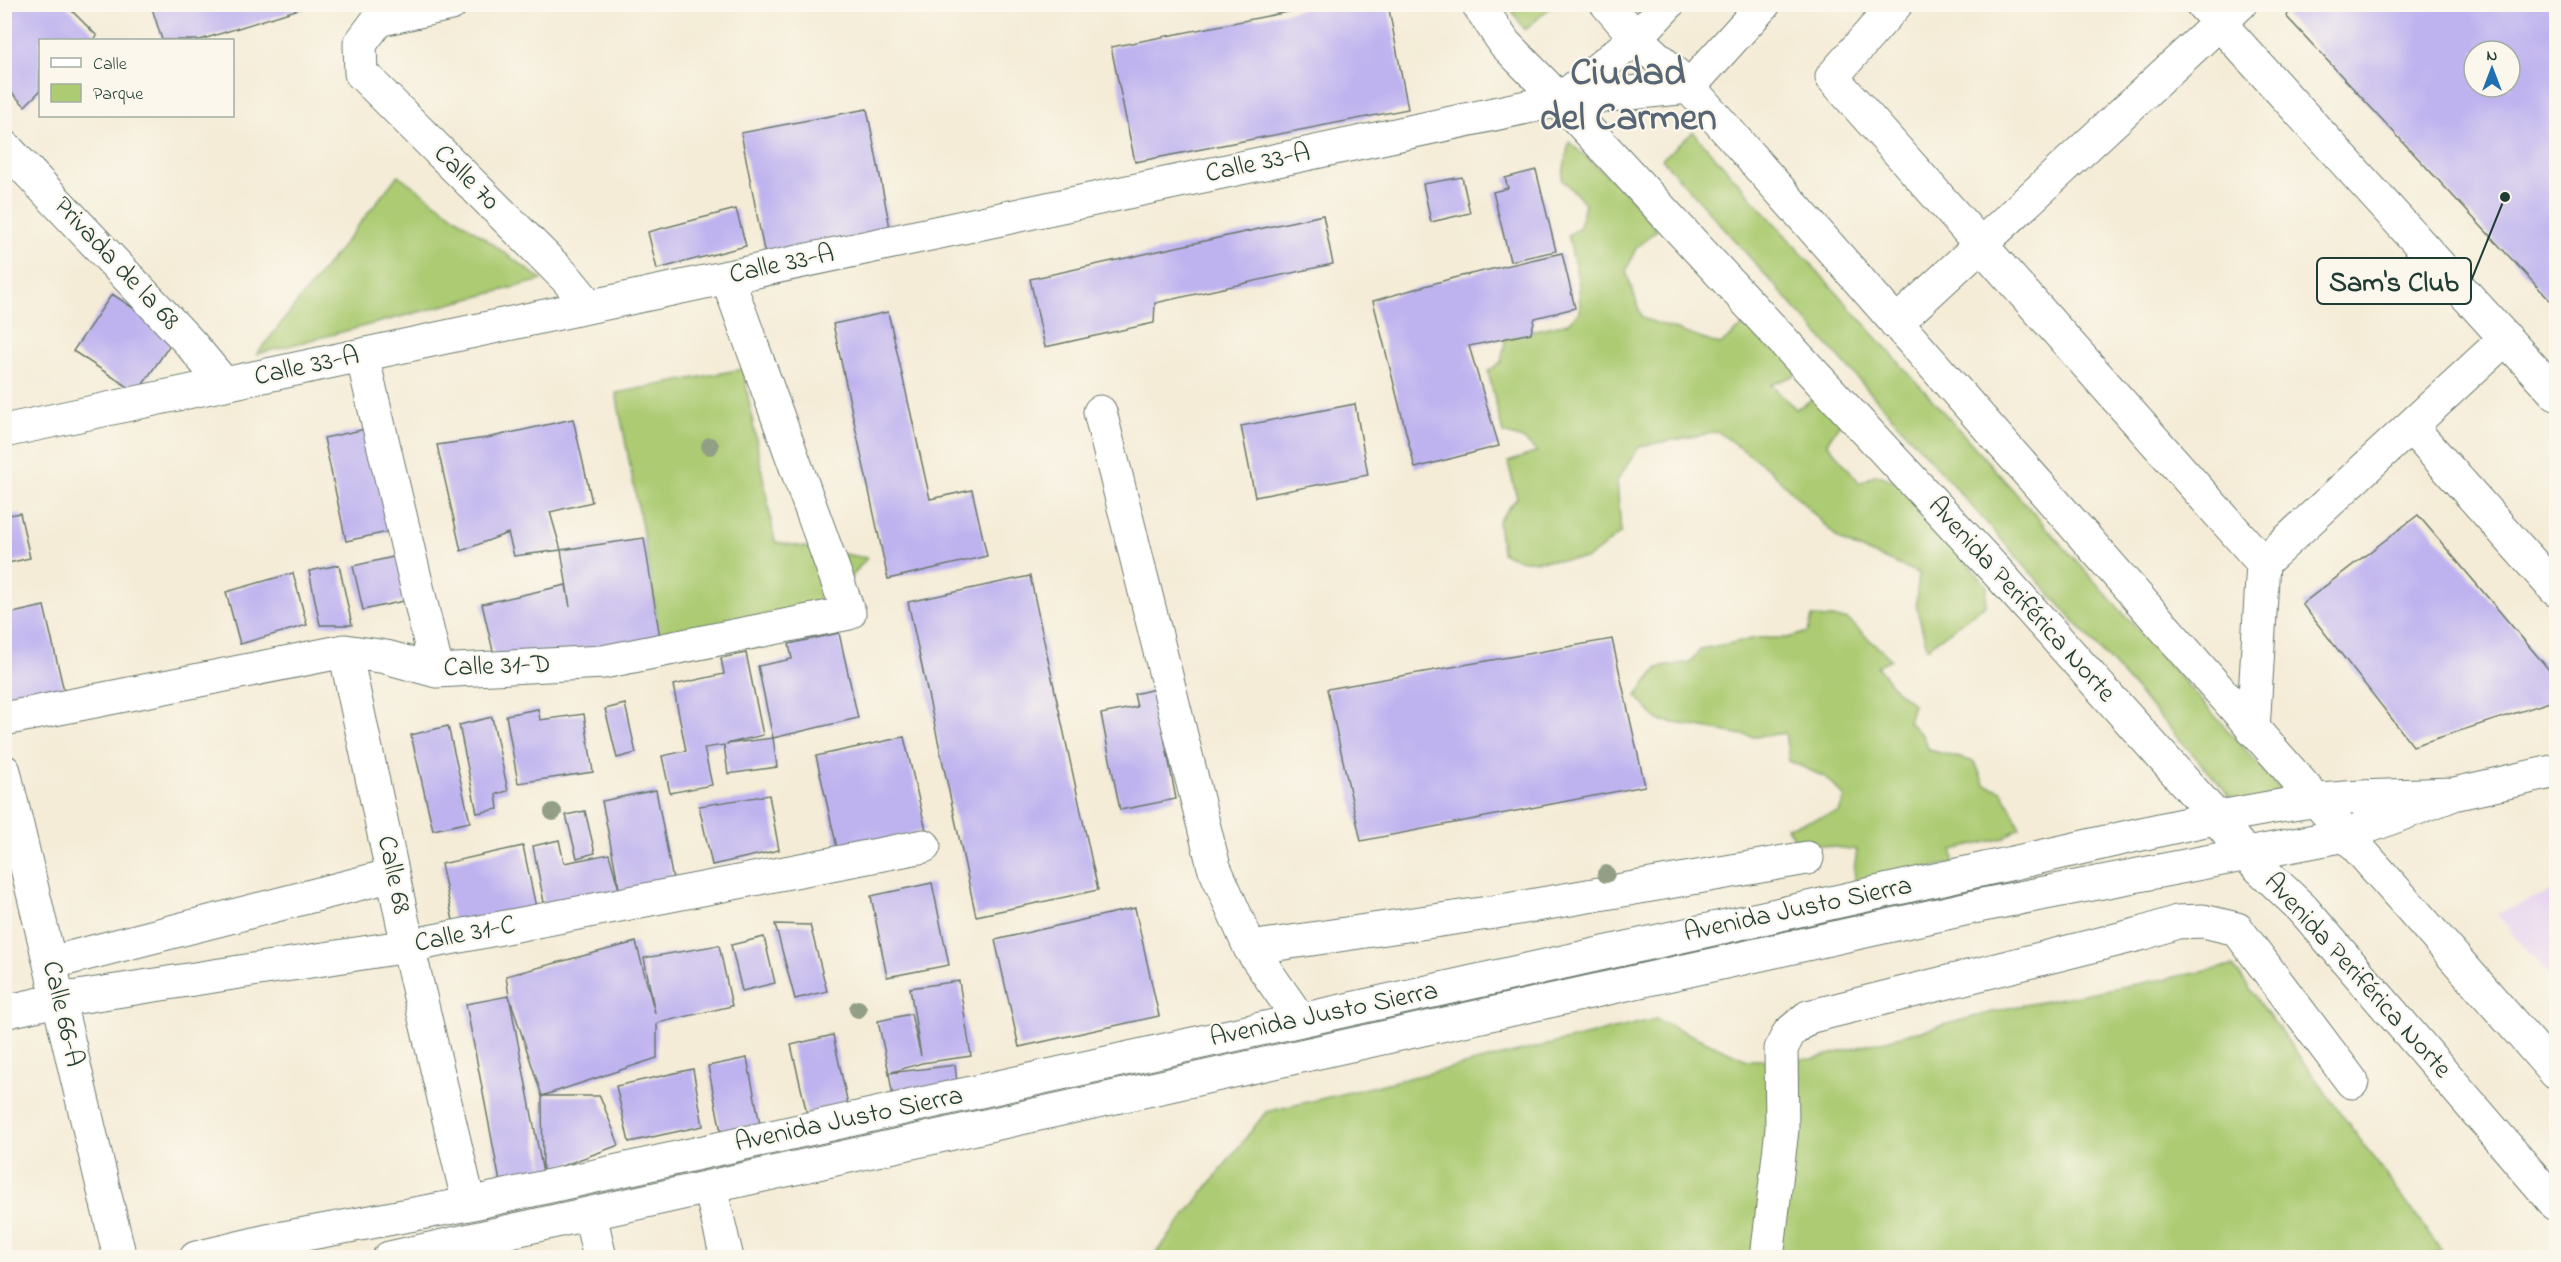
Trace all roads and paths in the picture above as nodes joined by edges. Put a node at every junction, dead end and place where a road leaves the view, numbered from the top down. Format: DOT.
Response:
graph roads {
  1 [pos="451,4"];
  2 [pos="1478,4"];
  3 [pos="1607,4"];
  4 [pos="1668,4"];
  5 [pos="1764,4"];
  6 [pos="1896,4"];
  7 [pos="2221,11"];
  8 [pos="1636,38"];
  9 [pos="1689,87"];
  10 [pos="1560,100"];
  11 [pos="4,146"];
  12 [pos="1983,243"];
  13 [pos="727,276"];
  14 [pos="589,306"];
  15 [pos="1896,323"];
  16 [pos="2506,338"];
  17 [pos="362,355"];
  18 [pos="224,384"];
  19 [pos="2556,394"];
  20 [pos="1100,412"];
  21 [pos="2411,427"];
  22 [pos="4,431"];
  23 [pos="2263,563"];
  24 [pos="2556,590"];
  25 [pos="345,651"];
  26 [pos="437,671"];
  27 [pos="4,719"];
  28 [pos="2253,730"];
  29 [pos="4,771"];
  30 [pos="2556,771"];
  31 [pos="2454,794"];
  32 [pos="2316,801"];
  33 [pos="2216,817"];
  34 [pos="2346,835"];
  35 [pos="924,846"];
  36 [pos="2247,856"];
  37 [pos="1807,858"];
  38 [pos="393,875"];
  39 [pos="408,946"];
  40 [pos="1250,948"];
  41 [pos="50,963"];
  42 [pos="58,1000"];
  43 [pos="4,1012"];
  44 [pos="1300,1020"];
  45 [pos="2556,1073"];
  46 [pos="2352,1082"];
  47 [pos="710,1187"];
  48 [pos="469,1204"];
  49 [pos="2556,1204"];
  50 [pos="590,1214"];
  51 [pos="120,1257"];
  52 [pos="196,1257"];
  53 [pos="389,1257"];
  54 [pos="600,1257"];
  55 [pos="727,1257"];
  56 [pos="1767,1257"];
  1 -- 14 [label="street, Calle 70"];
  2 -- 10 [label="street, Avenida Periférica Norte"];
  3 -- 8 [label="street"];
  4 -- 8 [label="street"];
  5 -- 9 [label="street"];
  6 -- 12 [label="street"];
  7 -- 12 [label="street"];
  7 -- 16 [label="street"];
  8 -- 9 [label="street"];
  8 -- 10 [label="street"];
  9 -- 10 [label="street, Calle 33-A"];
  9 -- 15 [label="street"];
  10 -- 13 [label="street, Calle 33-A"];
  10 -- 33 [label="street, Avenida Periférica Norte"];
  11 -- 18 [label="street, Privada de la 68"];
  12 -- 15 [label="street"];
  12 -- 23 [label="street"];
  13 -- 14 [label="street, Calle 33-A"];
  13 -- 26 [label="street, Calle 31-D"];
  14 -- 17 [label="street, Calle 33-A"];
  15 -- 28 [label="street"];
  16 -- 19 [label="street"];
  16 -- 21 [label="street"];
  17 -- 18 [label="street, Calle 33-A"];
  17 -- 26 [label="street"];
  18 -- 22 [label="street, Calle 33-A"];
  20 -- 40 [label="street"];
  21 -- 23 [label="street"];
  21 -- 24 [label="street"];
  23 -- 28 [label="street"];
  25 -- 26 [label="street, Calle 31-D"];
  25 -- 27 [label="street, Calle 31-D"];
  25 -- 38 [label="street, Calle 68"];
  28 -- 32 [label="street"];
  29 -- 41 [label="street, Calle 66-A"];
  30 -- 31 [label="street, Avenida Justo Sierra"];
  31 -- 32 [label="street, Avenida Justo Sierra"];
  31 -- 34 [label="street, Avenida Justo Sierra"];
  32 -- 33 [label="street, Avenida Justo Sierra"];
  32 -- 34 [label="street"];
  33 -- 36 [label="street, Avenida Periférica Norte"];
  33 -- 44 [label="street, Avenida Justo Sierra"];
  34 -- 36 [label="street, Avenida Justo Sierra"];
  34 -- 45 [label="street"];
  35 -- 39 [label="street, Calle 31-C"];
  36 -- 47 [label="street, Avenida Justo Sierra"];
  36 -- 49 [label="street, Avenida Periférica Norte"];
  37 -- 40 [label="street"];
  38 -- 39 [label="street, Calle 68"];
  38 -- 41 [label="street"];
  39 -- 42 [label="street, Calle 31-C"];
  39 -- 48 [label="street, Calle 68"];
  40 -- 44 [label="street"];
  41 -- 42 [label="street, Calle 66-A"];
  42 -- 43 [label="street, Calle 31-C"];
  42 -- 51 [label="street, Calle 66-A"];
  44 -- 48 [label="street, Avenida Justo Sierra"];
  46 -- 56 [label="street"];
  47 -- 50 [label="street, Avenida Justo Sierra"];
  47 -- 55 [label="street"];
  48 -- 52 [label="street, Avenida Justo Sierra"];
  50 -- 53 [label="street, Avenida Justo Sierra"];
  50 -- 54 [label="street"];
}
